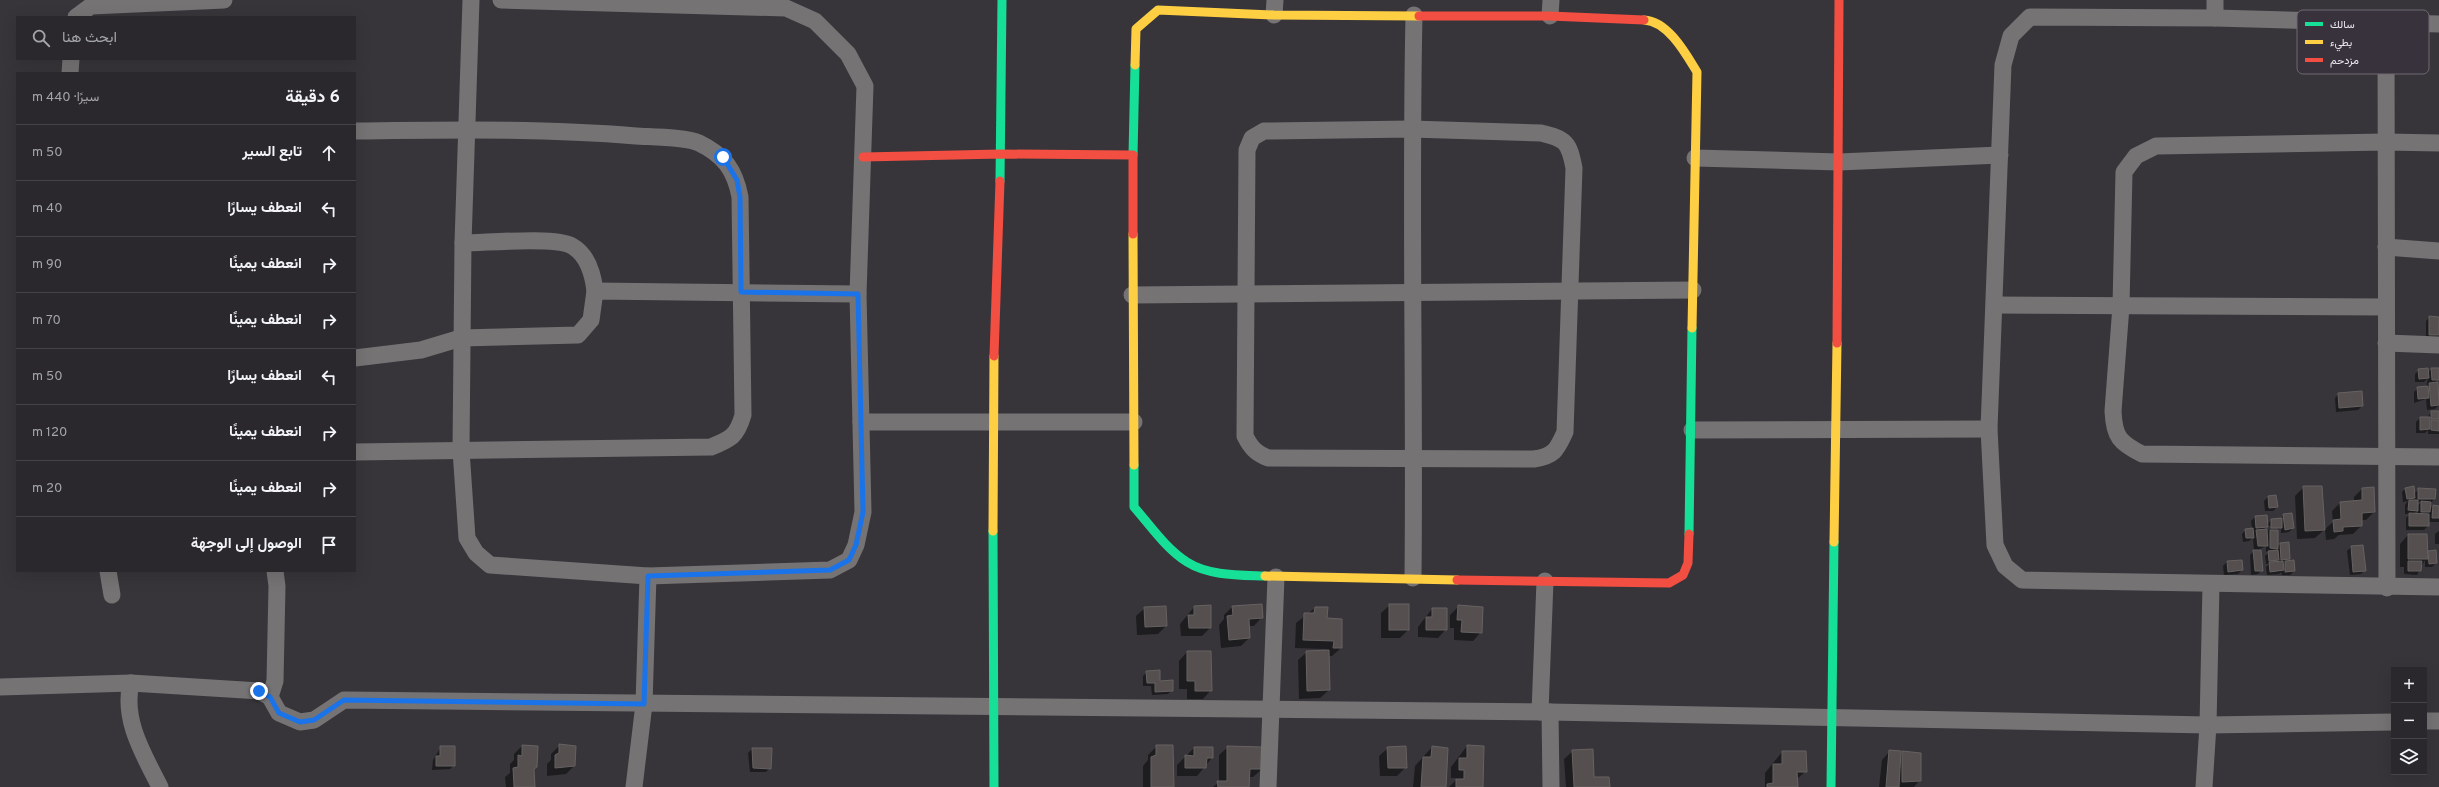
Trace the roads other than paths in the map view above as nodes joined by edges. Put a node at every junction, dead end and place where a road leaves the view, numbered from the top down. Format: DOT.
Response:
graph roads {
  1 [pos="224,0"];
  2 [pos="470,0"];
  3 [pos="501,0"];
  4 [pos="1002,0"];
  5 [pos="1839,0"];
  6 [pos="2215,0"];
  7 [pos="637,2"];
  8 [pos="1275,7"];
  9 [pos="1551,8"];
  10 [pos="1414,15"];
  11 [pos="77,16"];
  12 [pos="2215,18"];
  13 [pos="2297,20"];
  14 [pos="2429,24"];
  15 [pos="2439,24"];
  16 [pos="71,60"];
  17 [pos="70,72"];
  18 [pos="2386,74"];
  19 [pos="467,129"];
  20 [pos="1411,129"];
  21 [pos="356,131"];
  22 [pos="2386,142"];
  23 [pos="2439,143"];
  24 [pos="1001,154"];
  25 [pos="1133,155"];
  26 [pos="2000,155"];
  27 [pos="863,157"];
  28 [pos="1695,158"];
  29 [pos="1839,162"];
  30 [pos="463,244"];
  31 [pos="2386,247"];
  32 [pos="2439,251"];
  33 [pos="1570,290"];
  34 [pos="1693,290"];
  35 [pos="595,291"];
  36 [pos="741,292"];
  37 [pos="1412,293"];
  38 [pos="858,294"];
  39 [pos="1132,295"];
  40 [pos="1245,296"];
  41 [pos="1995,305"];
  42 [pos="2121,306"];
  43 [pos="2386,307"];
  44 [pos="461,338"];
  45 [pos="2386,342"];
  46 [pos="2439,345"];
  47 [pos="356,358"];
  48 [pos="861,422"];
  49 [pos="992,422"];
  50 [pos="1134,422"];
  51 [pos="1989,429"];
  52 [pos="1692,430"];
  53 [pos="1834,430"];
  54 [pos="461,450"];
  55 [pos="356,452"];
  56 [pos="2387,457"];
  57 [pos="2439,457"];
  58 [pos="1414,458"];
  59 [pos="108,572"];
  60 [pos="275,572"];
  61 [pos="648,576"];
  62 [pos="1276,577"];
  63 [pos="1413,578"];
  64 [pos="1545,581"];
  65 [pos="2211,585"];
  66 [pos="2439,587"];
  67 [pos="2387,588"];
  68 [pos="112,595"];
  69 [pos="131,683"];
  70 [pos="0,687"];
  71 [pos="270,697"];
  72 [pos="644,704"];
  73 [pos="994,706"];
  74 [pos="1271,709"];
  75 [pos="1545,712"];
  76 [pos="1832,716"];
  77 [pos="2427,721"];
  78 [pos="2439,721"];
  79 [pos="2391,722"];
  80 [pos="2208,725"];
  81 [pos="160,787"];
  82 [pos="634,787"];
  83 [pos="994,787"];
  84 [pos="1268,787"];
  85 [pos="1551,787"];
  86 [pos="1831,787"];
  87 [pos="2204,787"];
  1 -- 11 [label="street"];
  2 -- 19 [label="street"];
  3 -- 7 [label="street"];
  4 -- 24 [label="street"];
  5 -- 29 [label="street"];
  6 -- 12 [label="street"];
  7 -- 27 [label="street"];
  8 -- 10 [label="street"];
  8 -- 25 [label="street"];
  9 -- 10 [label="street"];
  9 -- 28 [label="street"];
  10 -- 20 [label="street"];
  12 -- 13 [label="street"];
  12 -- 26 [label="street"];
  14 -- 15 [label="street"];
  16 -- 17 [label="street"];
  18 -- 22 [label="street"];
  19 -- 21 [label="street"];
  19 -- 30 [label="street"];
  19 -- 36 [label="street"];
  20 -- 33 [label="street"];
  20 -- 37 [label="street"];
  20 -- 40 [label="street"];
  22 -- 23 [label="street"];
  22 -- 31 [label="street"];
  22 -- 42 [label="street"];
  24 -- 25 [label="street"];
  24 -- 27 [label="street"];
  24 -- 49 [label="street"];
  25 -- 39 [label="street"];
  26 -- 29 [label="street"];
  26 -- 41 [label="street"];
  27 -- 38 [label="street"];
  28 -- 29 [label="street"];
  28 -- 34 [label="street"];
  29 -- 53 [label="street"];
  30 -- 35 [label="street"];
  30 -- 44 [label="street"];
  31 -- 32 [label="street"];
  31 -- 43 [label="street"];
  33 -- 34 [label="street"];
  33 -- 37 [label="street"];
  33 -- 58 [label="street"];
  34 -- 52 [label="street"];
  35 -- 36 [label="street"];
  35 -- 44 [label="street"];
  36 -- 38 [label="street"];
  36 -- 54 [label="street"];
  37 -- 40 [label="street"];
  37 -- 58 [label="street"];
  38 -- 48 [label="street"];
  39 -- 40 [label="street"];
  39 -- 50 [label="street"];
  40 -- 58 [label="street"];
  41 -- 42 [label="street"];
  41 -- 51 [label="street"];
  42 -- 43 [label="street"];
  42 -- 56 [label="street"];
  43 -- 45 [label="street"];
  44 -- 47 [label="street"];
  44 -- 54 [label="street"];
  45 -- 46 [label="street"];
  45 -- 56 [label="street"];
  48 -- 49 [label="street"];
  48 -- 61 [label="street"];
  49 -- 50 [label="street"];
  49 -- 73 [label="street"];
  50 -- 62 [label="street"];
  51 -- 53 [label="street"];
  51 -- 65 [label="street"];
  52 -- 53 [label="street"];
  52 -- 64 [label="street"];
  53 -- 76 [label="street"];
  54 -- 55 [label="street"];
  54 -- 61 [label="street"];
  56 -- 57 [label="street"];
  56 -- 67 [label="street"];
  58 -- 63 [label="street"];
  59 -- 68 [label="street"];
  60 -- 71 [label="street"];
  61 -- 72 [label="street"];
  62 -- 63 [label="street"];
  62 -- 74 [label="street"];
  63 -- 64 [label="street"];
  64 -- 75 [label="street"];
  65 -- 67 [label="street"];
  65 -- 80 [label="street"];
  66 -- 67 [label="street"];
  69 -- 70 [label="street"];
  69 -- 71 [label="street"];
  69 -- 81 [label="street"];
  71 -- 72 [label="street"];
  72 -- 73 [label="street"];
  72 -- 82 [label="street"];
  73 -- 74 [label="street"];
  73 -- 83 [label="street"];
  74 -- 75 [label="street"];
  74 -- 84 [label="street"];
  75 -- 76 [label="street"];
  75 -- 85 [label="street"];
  76 -- 80 [label="street"];
  76 -- 86 [label="street"];
  77 -- 78 [label="street"];
  79 -- 80 [label="street"];
  80 -- 87 [label="street"];
}
